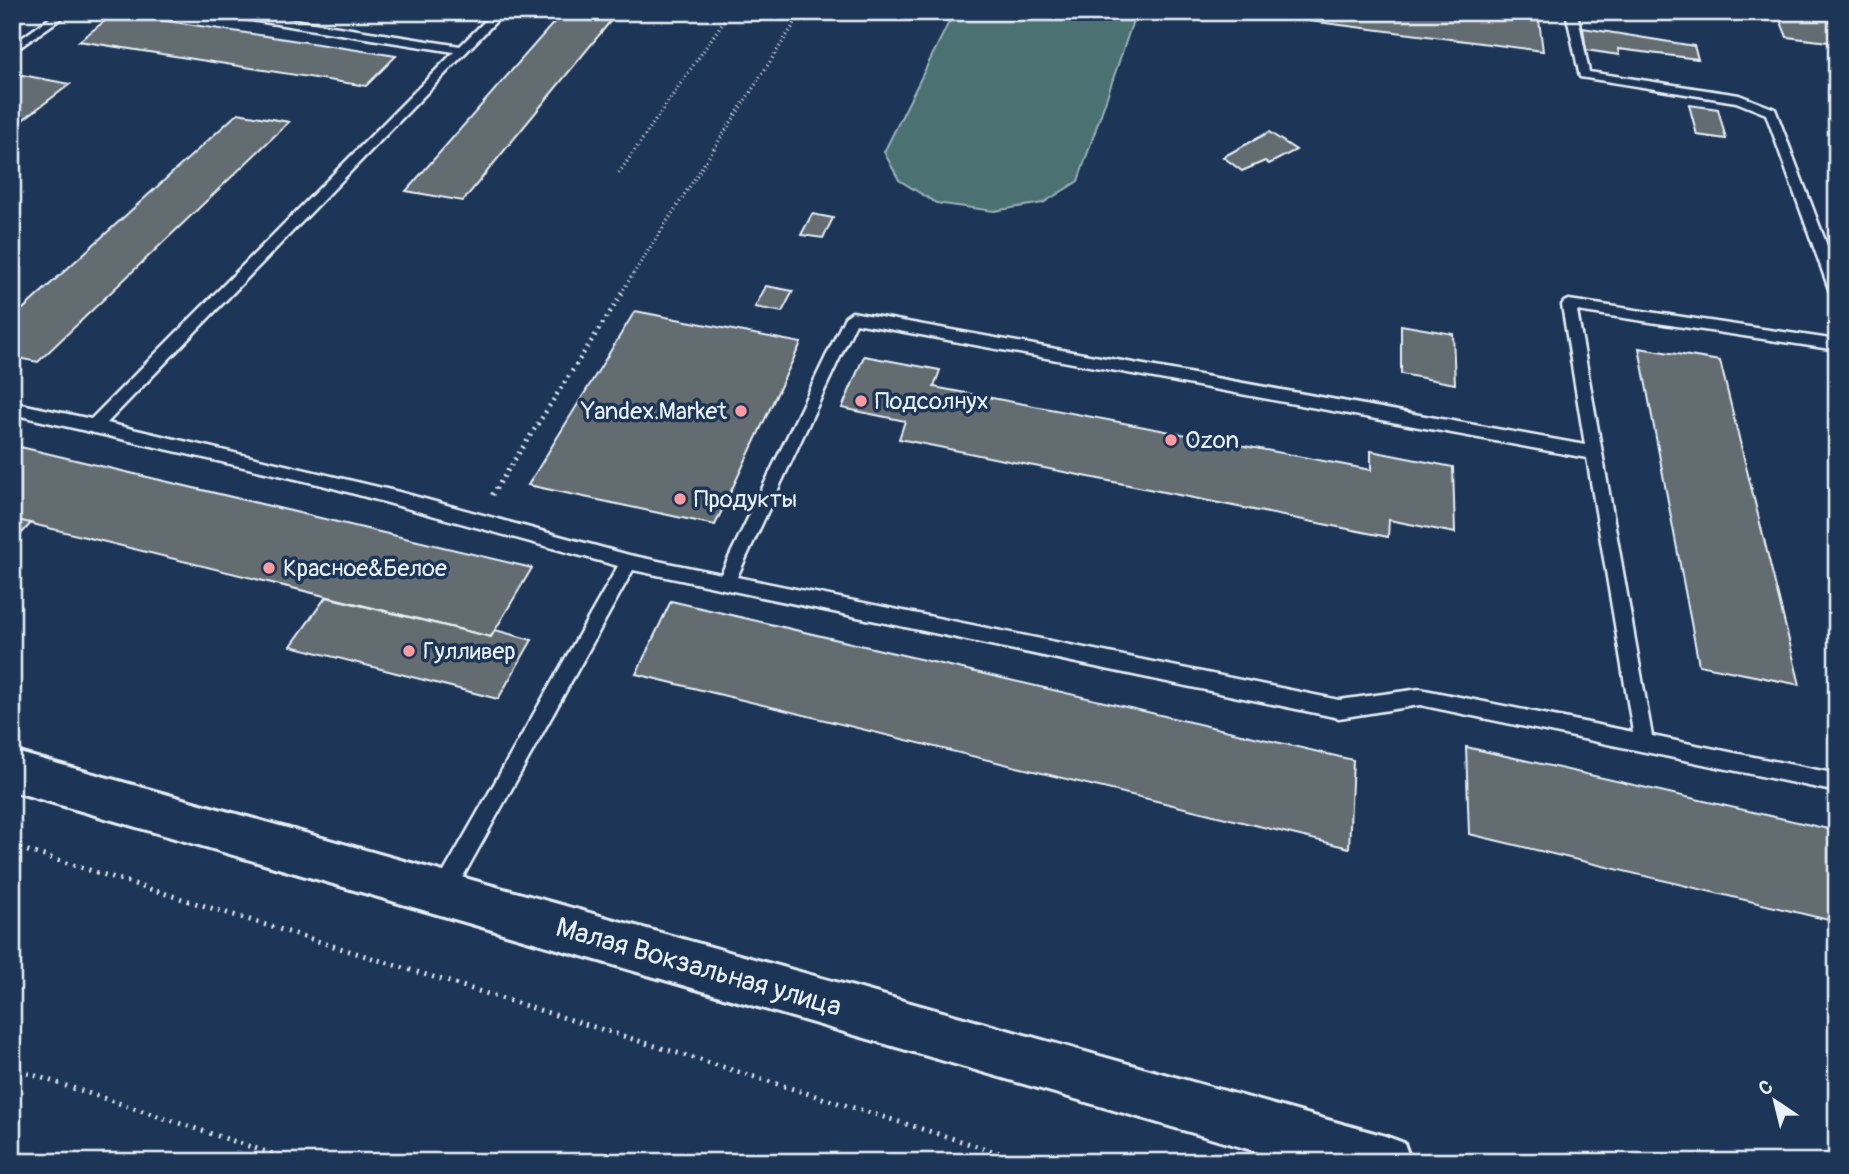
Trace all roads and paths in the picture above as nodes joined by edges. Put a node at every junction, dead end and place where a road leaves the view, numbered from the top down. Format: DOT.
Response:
graph roads {
  1 [pos="65,12"];
  2 [pos="219,12"];
  3 [pos="500,12"];
  4 [pos="730,12"];
  5 [pos="802,12"];
  6 [pos="1571,12"];
  7 [pos="12,50"];
  8 [pos="465,50"];
  9 [pos="619,173"];
  10 [pos="1837,292"];
  11 [pos="1837,345"];
  12 [pos="12,408"];
  13 [pos="95,425"];
  14 [pos="1594,453"];
  15 [pos="477,519"];
  16 [pos="628,562"];
  17 [pos="726,582"];
  18 [pos="1644,743"];
  19 [pos="12,771"];
  20 [pos="1837,783"];
  21 [pos="12,846"];
  22 [pos="443,893"];
  23 [pos="12,1068"];
  24 [pos="298,1162"];
  25 [pos="1028,1162"];
  26 [pos="1385,1162"];
  1 -- 7 [label="lane"];
  2 -- 8 [label="lane"];
  3 -- 8 [label="lane"];
  4 -- 9 [label="path"];
  5 -- 15 [label="path"];
  6 -- 10 [label="lane"];
  8 -- 13 [label="lane"];
  11 -- 14 [label="lane"];
  12 -- 13 [label="lane"];
  13 -- 15 [label="lane"];
  14 -- 17 [label="lane"];
  14 -- 18 [label="lane"];
  15 -- 16 [label="lane"];
  16 -- 17 [label="lane"];
  16 -- 22 [label="lane"];
  17 -- 18 [label="lane"];
  18 -- 20 [label="lane"];
  19 -- 22 [label="street, Малая Вокзальная улица"];
  21 -- 25 [label="path"];
  22 -- 26 [label="street, Малая Вокзальная улица"];
  23 -- 24 [label="path"];
}
